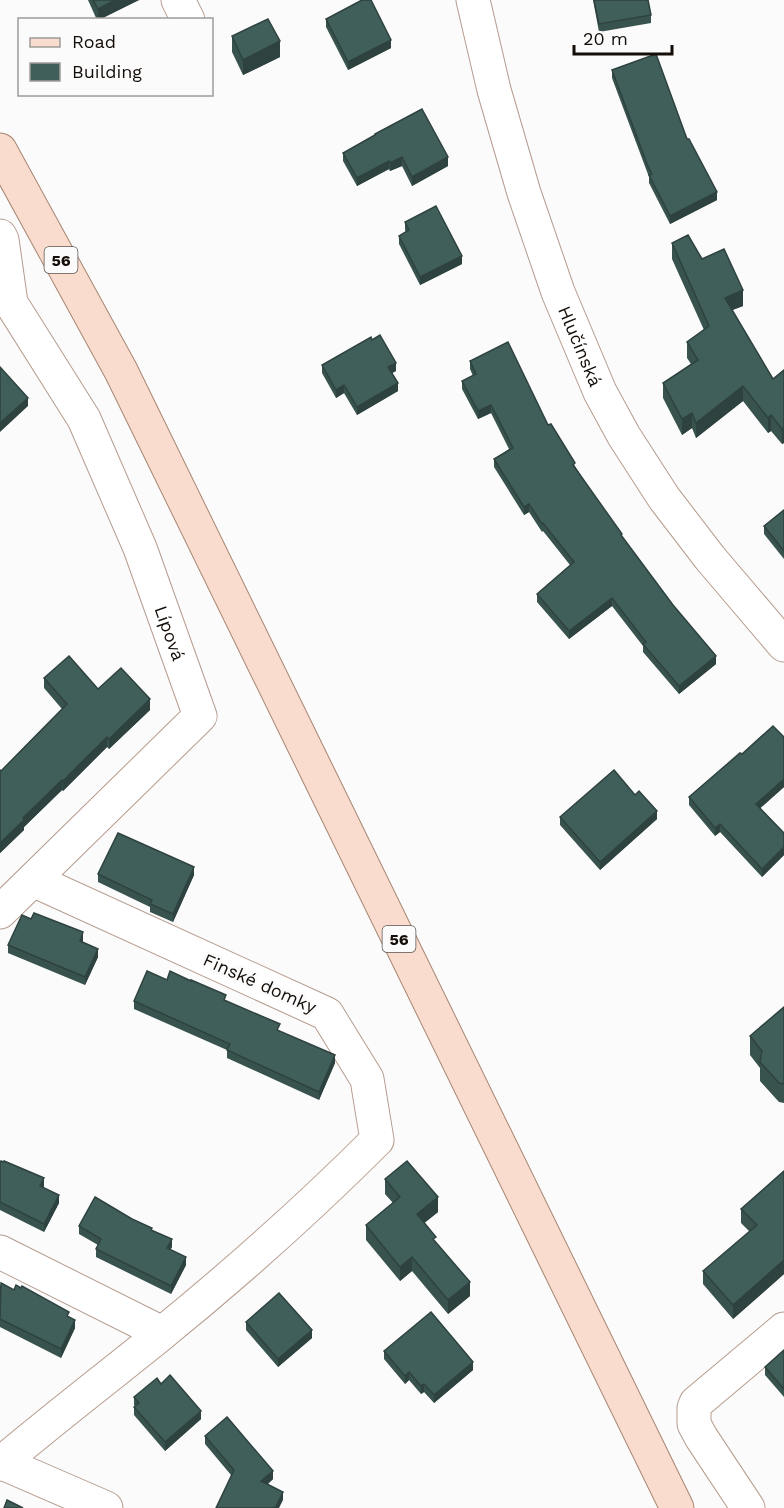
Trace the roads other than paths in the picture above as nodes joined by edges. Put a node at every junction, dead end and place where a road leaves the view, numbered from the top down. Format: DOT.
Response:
graph roads {
  1 [pos="178,0"];
  2 [pos="474,0"];
  3 [pos="187,18"];
  4 [pos="0,150"];
  5 [pos="0,236"];
  6 [pos="5,308"];
  7 [pos="784,645"];
  8 [pos="33,880"];
  9 [pos="0,912"];
  10 [pos="0,1252"];
  11 [pos="784,1329"];
  12 [pos="162,1333"];
  13 [pos="1,1463"];
  14 [pos="106,1508"];
  15 [pos="677,1508"];
  16 [pos="748,1508"];
  1 -- 3 [label="street"];
  2 -- 7 [label="street, Hlučínská"];
  4 -- 15 [label="main road, 56"];
  5 -- 6 [label="street, Lípová"];
  6 -- 8 [label="street, Lípová"];
  8 -- 9 [label="street, Lípová"];
  8 -- 12 [label="street, Finské domky"];
  10 -- 12 [label="street"];
  11 -- 16 [label="street"];
  12 -- 13 [label="street, Finské domky"];
  13 -- 14 [label="street"];
}
